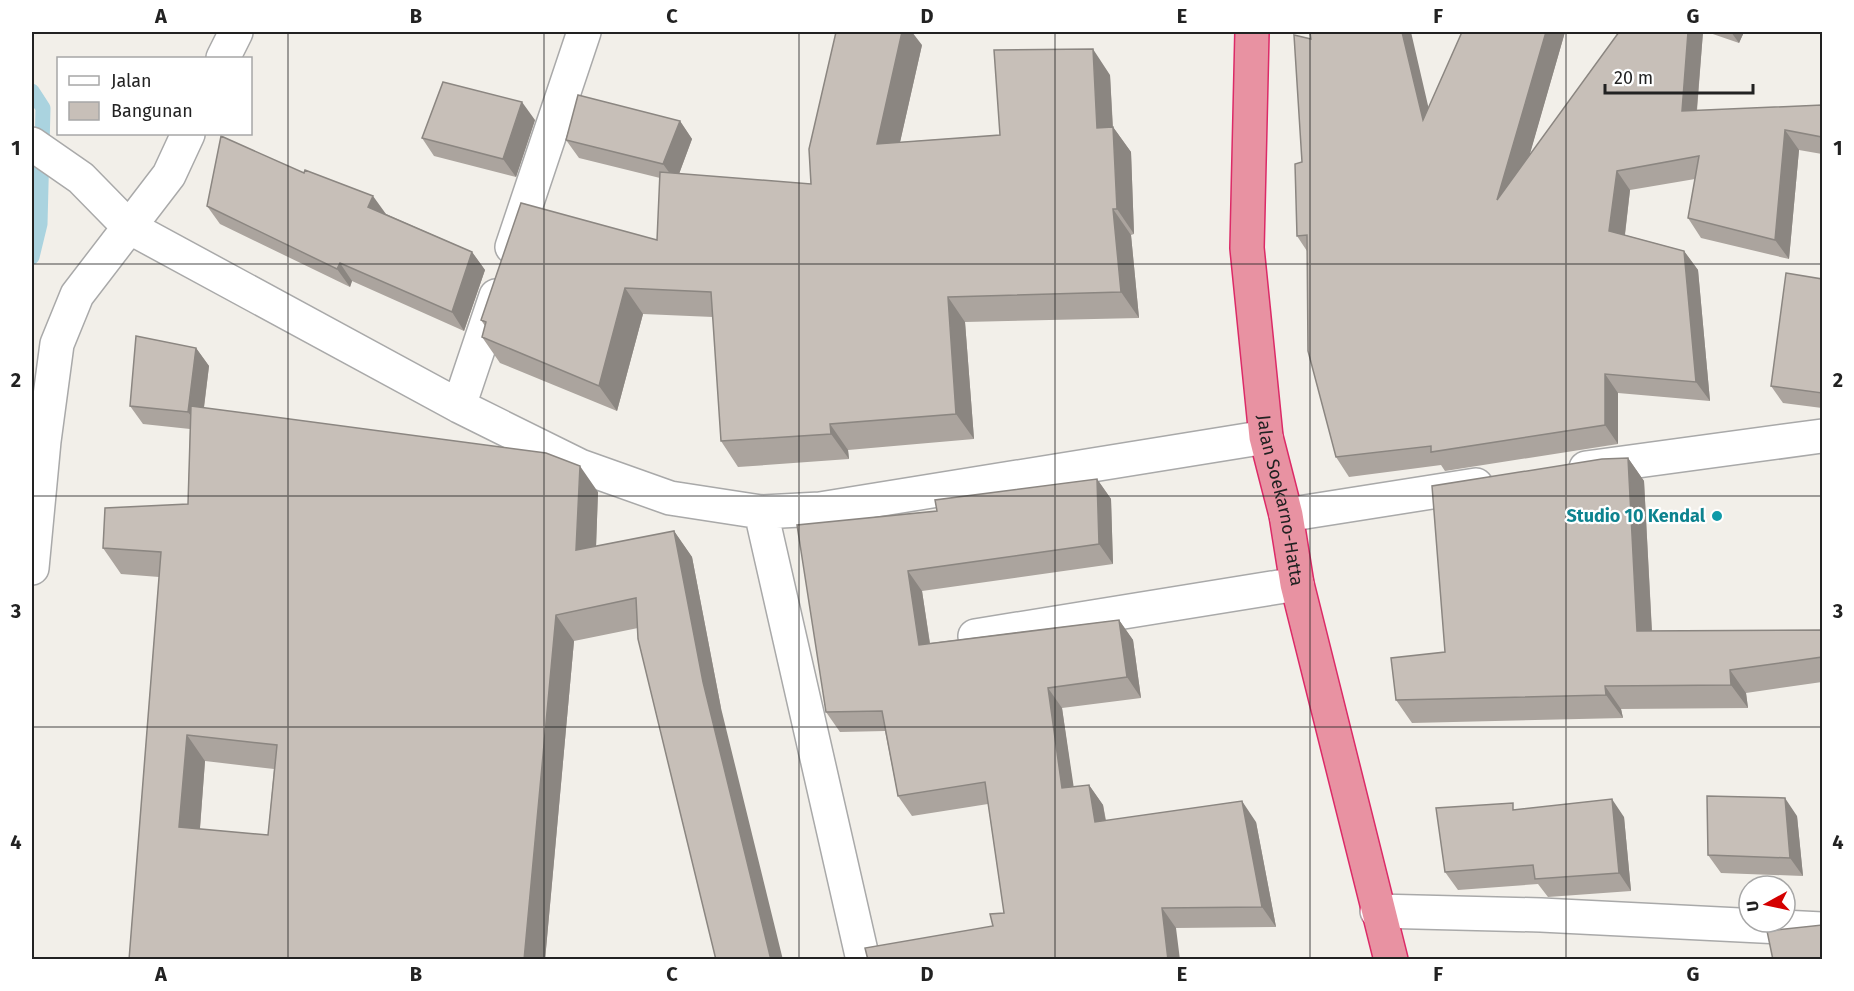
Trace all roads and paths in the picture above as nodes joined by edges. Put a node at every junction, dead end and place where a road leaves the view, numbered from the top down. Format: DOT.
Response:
graph roads {
  1 [pos="236,32"];
  2 [pos="584,32"];
  3 [pos="1252,32"];
  4 [pos="224,57"];
  5 [pos="188,135"];
  6 [pos="32,144"];
  7 [pos="129,226"];
  8 [pos="459,405"];
  9 [pos="1822,436"];
  10 [pos="1266,437"];
  11 [pos="1556,473"];
  12 [pos="1509,480"];
  13 [pos="761,512"];
  14 [pos="1286,515"];
  15 [pos="32,568"];
  16 [pos="1297,584"];
  17 [pos="975,636"];
  18 [pos="1377,911"];
  19 [pos="1822,929"];
  20 [pos="863,960"];
  21 [pos="1391,960"];
  1 -- 4 [label="street"];
  2 -- 8 [label="street"];
  3 -- 10 [label="highway, Jalan Soekarno-Hatta"];
  5 -- 7 [label="street"];
  6 -- 7 [label="street"];
  7 -- 8 [label="street"];
  7 -- 15 [label="street"];
  8 -- 13 [label="street"];
  9 -- 11 [label="street"];
  10 -- 13 [label="street"];
  10 -- 14 [label="highway, Jalan Soekarno-Hatta"];
  12 -- 14 [label="street"];
  13 -- 20 [label="street"];
  14 -- 16 [label="highway, Jalan Soekarno-Hatta"];
  16 -- 17 [label="street"];
  16 -- 18 [label="highway, Jalan Soekarno-Hatta"];
  18 -- 19 [label="street"];
  18 -- 21 [label="highway, Jalan Soekarno-Hatta"];
}
